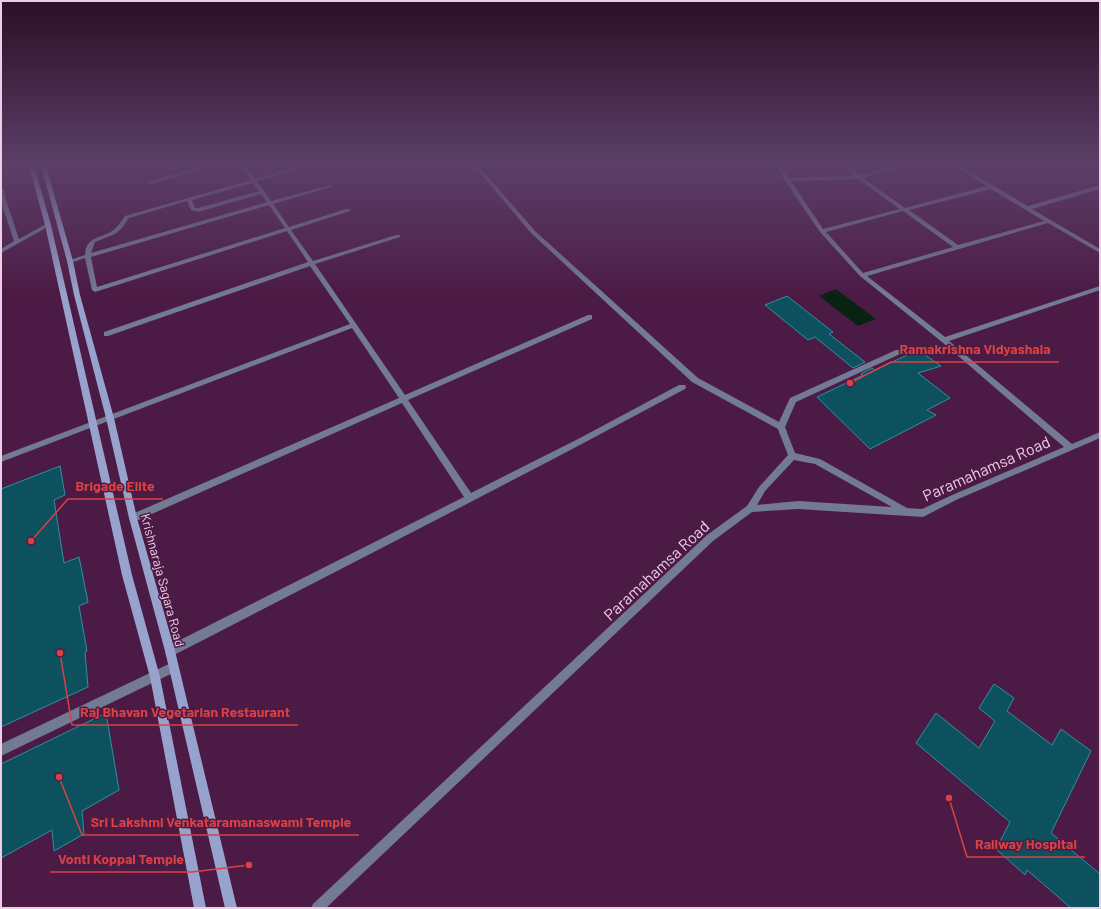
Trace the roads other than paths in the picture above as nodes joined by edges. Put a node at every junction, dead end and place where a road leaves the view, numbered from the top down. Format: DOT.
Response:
graph roads {
  1 [pos="5,208"];
  2 [pos="43,208"];
  3 [pos="55,208"];
  4 [pos="157,208"];
  5 [pos="193,208"];
  6 [pos="204,208"];
  7 [pos="251,208"];
  8 [pos="274,208"];
  9 [pos="513,208"];
  10 [pos="806,208"];
  11 [pos="1028,208"];
  12 [pos="904,209"];
  13 [pos="348,210"];
  14 [pos="1049,221"];
  15 [pos="48,225"];
  16 [pos="288,229"];
  17 [pos="822,231"];
  18 [pos="398,236"];
  19 [pos="17,242"];
  20 [pos="958,248"];
  21 [pos="1,251"];
  22 [pos="1100,251"];
  23 [pos="89,255"];
  24 [pos="70,261"];
  25 [pos="312,263"];
  26 [pos="862,275"];
  27 [pos="1100,288"];
  28 [pos="590,317"];
  29 [pos="354,325"];
  30 [pos="106,334"];
  31 [pos="944,340"];
  32 [pos="898,352"];
  33 [pos="682,387"];
  34 [pos="404,399"];
  35 [pos="110,418"];
  36 [pos="93,425"];
  37 [pos="782,430"];
  38 [pos="1100,435"];
  39 [pos="1070,447"];
  40 [pos="792,456"];
  41 [pos="1,459"];
  42 [pos="470,498"];
  43 [pos="750,509"];
  44 [pos="906,511"];
  45 [pos="133,518"];
  46 [pos="170,651"];
  47 [pos="173,667"];
  48 [pos="155,677"];
  49 [pos="1,750"];
  50 [pos="200,908"];
  51 [pos="231,908"];
  52 [pos="317,908"];
  1 -- 19 [label="street"];
  2 -- 15 [label="main road"];
  3 -- 24 [label="main road, Krishnaraja Sagara Road"];
  4 -- 23 [label="street"];
  5 -- 6 [label="street"];
  7 -- 23 [label="street"];
  8 -- 16 [label="street"];
  9 -- 37 [label="street"];
  10 -- 17 [label="street"];
  11 -- 14 [label="street"];
  12 -- 17 [label="street"];
  12 -- 20 [label="street"];
  13 -- 16 [label="street"];
  14 -- 20 [label="street"];
  14 -- 22 [label="street"];
  15 -- 19 [label="street"];
  15 -- 36 [label="main road"];
  16 -- 23 [label="street"];
  16 -- 25 [label="street"];
  17 -- 26 [label="street"];
  18 -- 25 [label="street"];
  19 -- 21 [label="street"];
  20 -- 26 [label="street"];
  23 -- 24 [label="street"];
  24 -- 35 [label="main road, Krishnaraja Sagara Road"];
  25 -- 29 [label="street"];
  25 -- 30 [label="street"];
  26 -- 31 [label="street"];
  27 -- 31 [label="street"];
  28 -- 34 [label="street"];
  29 -- 34 [label="street"];
  29 -- 35 [label="street"];
  31 -- 39 [label="street"];
  32 -- 37 [label="street"];
  33 -- 42 [label="street"];
  34 -- 42 [label="street"];
  34 -- 45 [label="street"];
  35 -- 36 [label="street"];
  35 -- 45 [label="main road, Krishnaraja Sagara Road"];
  36 -- 41 [label="street"];
  36 -- 48 [label="main road"];
  37 -- 40 [label="street"];
  38 -- 39 [label="street, Paramahamsa Road"];
  39 -- 44 [label="street, Paramahamsa Road"];
  40 -- 43 [label="street"];
  40 -- 44 [label="street"];
  42 -- 46 [label="street"];
  43 -- 44 [label="street, Paramahamsa Road"];
  43 -- 52 [label="street, Paramahamsa Road"];
  45 -- 46 [label="main road, Krishnaraja Sagara Road"];
  46 -- 47 [label="main road, Krishnaraja Sagara Road"];
  47 -- 48 [label="street"];
  47 -- 51 [label="main road, Krishnaraja Sagara Road"];
  48 -- 49 [label="street"];
  48 -- 50 [label="main road"];
}
